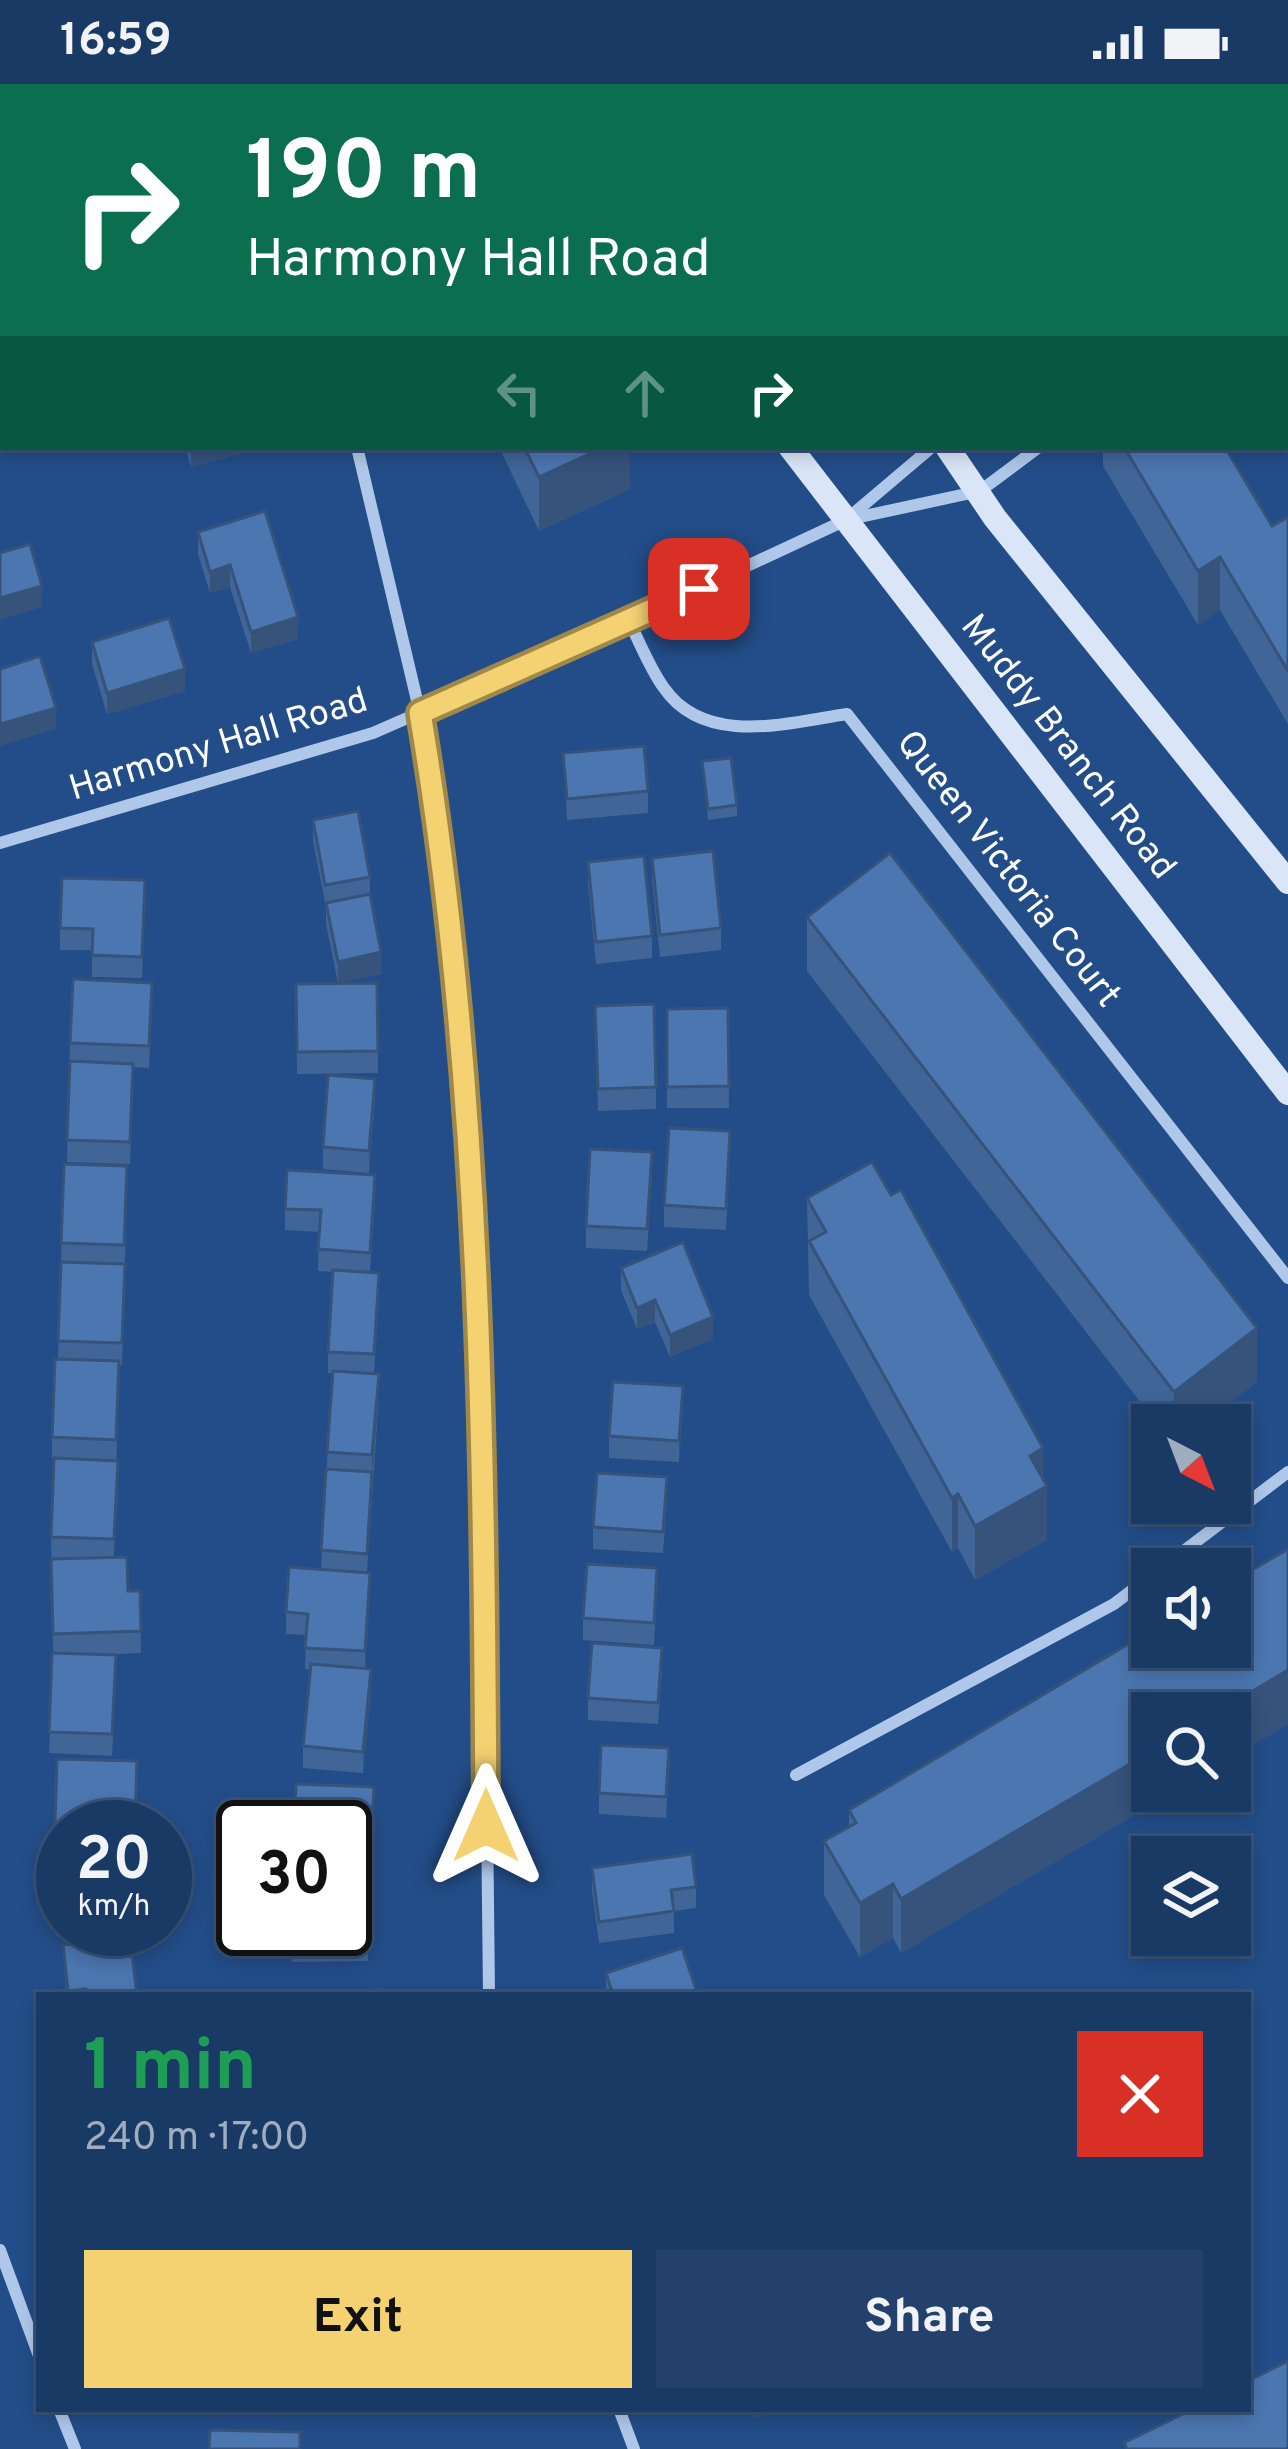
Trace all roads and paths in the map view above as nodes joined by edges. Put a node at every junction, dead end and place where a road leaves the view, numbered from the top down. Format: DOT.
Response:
graph roads {
  1 [pos="358,450"];
  2 [pos="792,450"];
  3 [pos="928,450"];
  4 [pos="949,450"];
  5 [pos="1035,450"];
  6 [pos="980,491"];
  7 [pos="846,520"];
  8 [pos="629,622"];
  9 [pos="420,713"];
  10 [pos="0,843"];
  11 [pos="1288,882"];
  12 [pos="1288,1094"];
  13 [pos="1288,1278"];
  14 [pos="1288,1472"];
  15 [pos="1188,1548"];
  16 [pos="1131,1591"];
  17 [pos="796,1775"];
  18 [pos="489,1992"];
  19 [pos="0,2250"];
  20 [pos="36,2348"];
  21 [pos="60,2412"];
  22 [pos="620,2412"];
  23 [pos="75,2449"];
  24 [pos="634,2449"];
  1 -- 9 [label="street"];
  2 -- 7 [label="main road, Muddy Branch Road"];
  3 -- 7 [label="street"];
  4 -- 6 [label="main road"];
  5 -- 6 [label="street"];
  6 -- 7 [label="street"];
  6 -- 11 [label="main road"];
  7 -- 8 [label="street, Harmony Hall Road"];
  7 -- 12 [label="main road, Muddy Branch Road"];
  8 -- 9 [label="street, Harmony Hall Road"];
  8 -- 13 [label="street, Queen Victoria Court"];
  9 -- 10 [label="street, Harmony Hall Road"];
  9 -- 18 [label="street"];
  14 -- 15 [label="street"];
  16 -- 17 [label="street"];
  19 -- 20 [label="street"];
  21 -- 23 [label="street"];
  22 -- 24 [label="street"];
}
